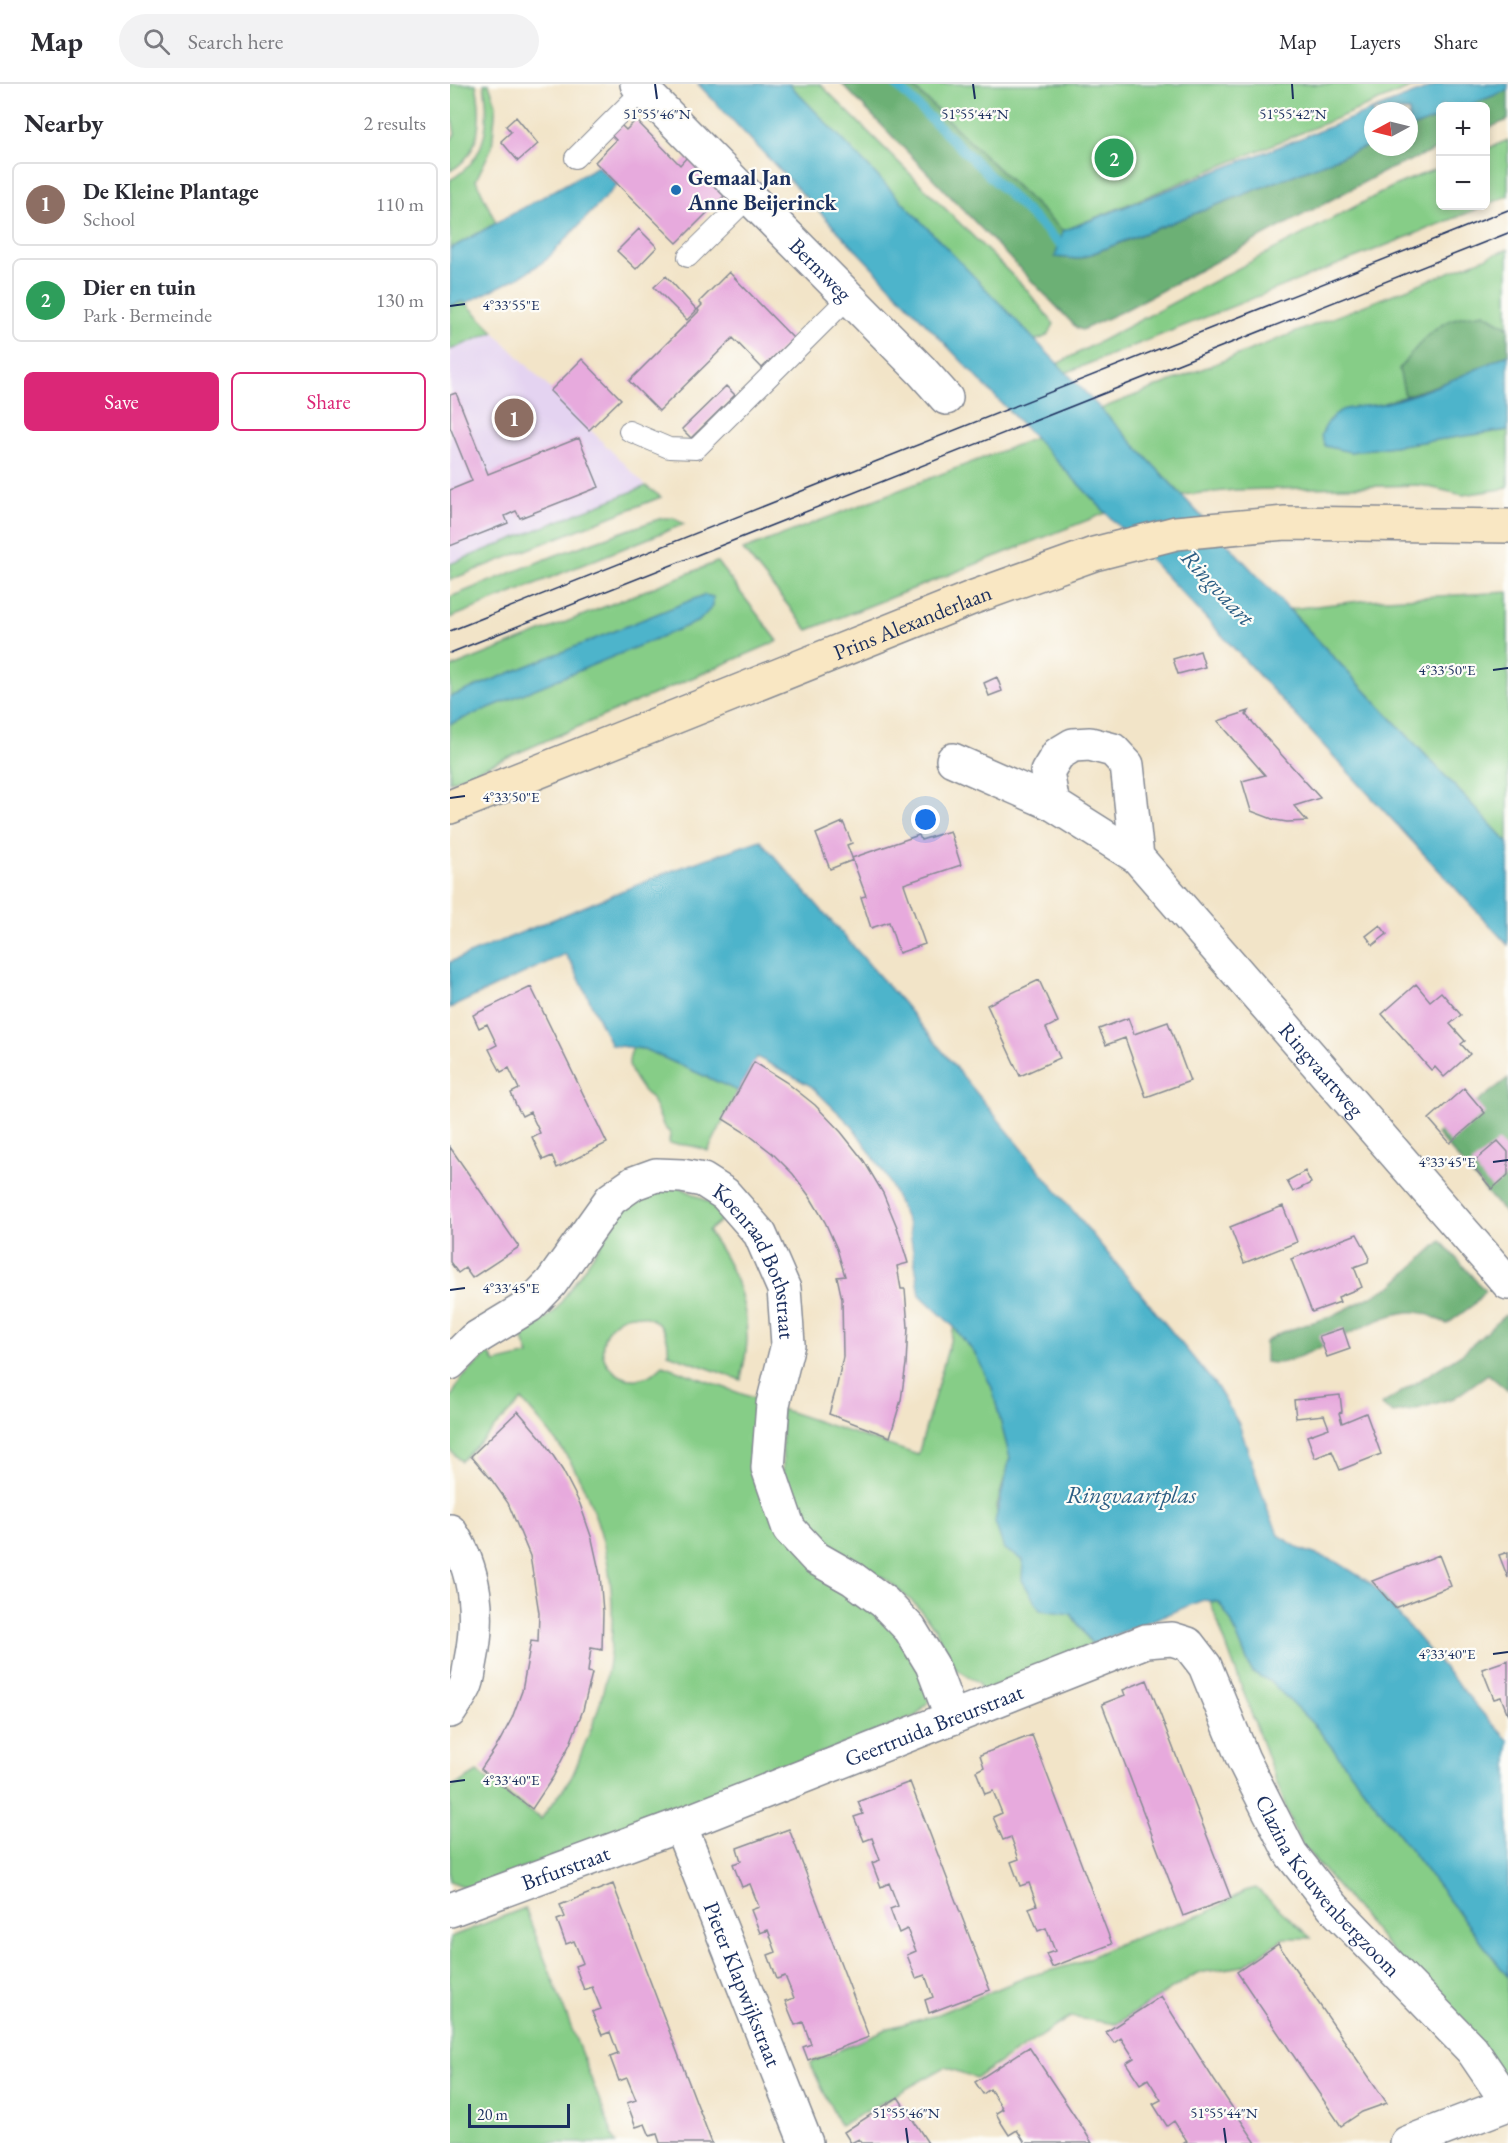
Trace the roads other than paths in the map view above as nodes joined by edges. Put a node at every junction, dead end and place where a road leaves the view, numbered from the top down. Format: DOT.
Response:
graph roads {
  1 [pos="640,87"];
  2 [pos="575,158"];
  3 [pos="749,197"];
  4 [pos="688,257"];
  5 [pos="849,297"];
  6 [pos="946,398"];
  7 [pos="629,431"];
  8 [pos="1508,505"];
  9 [pos="1395,525"];
  10 [pos="1508,526"];
  11 [pos="952,760"];
  12 [pos="1053,804"];
  13 [pos="450,807"];
  14 [pos="1137,857"];
  15 [pos="1508,1282"];
  16 [pos="450,1363"];
  17 [pos="450,1531"];
  18 [pos="1188,1644"];
  19 [pos="458,1698"];
  20 [pos="952,1718"];
  21 [pos="680,1825"];
  22 [pos="450,1910"];
  23 [pos="1508,2103"];
  24 [pos="806,2143"];
  25 [pos="1407,2143"];
  1 -- 2 [label="lane"];
  1 -- 3 [label="street, Bermweg"];
  3 -- 4 [label="lane"];
  3 -- 5 [label="street, Bermweg"];
  5 -- 6 [label="street, Bermweg"];
  5 -- 7 [label="lane"];
  8 -- 9 [label="main road, Prins Alexanderlaan"];
  9 -- 10 [label="main road, Prins Alexanderlaan"];
  9 -- 13 [label="main road, Prins Alexanderlaan"];
  11 -- 12 [label="street, Ringvaartweg"];
  12 -- 14 [label="street, Ringvaartweg"];
  12 -- 14 [label="street"];
  14 -- 15 [label="street, Ringvaartweg"];
  16 -- 20 [label="street, Koenraad Bothstraat"];
  17 -- 19 [label="street"];
  18 -- 20 [label="street, Geertruida Breurstraat"];
  18 -- 23 [label="street, Clazina Kouwenbergzoom"];
  20 -- 21 [label="street, Geertruida Breurstraat"];
  21 -- 22 [label="street, Brfurstraat"];
  21 -- 24 [label="street, Pieter Klapwijkstraat"];
  23 -- 25 [label="street"];
}
